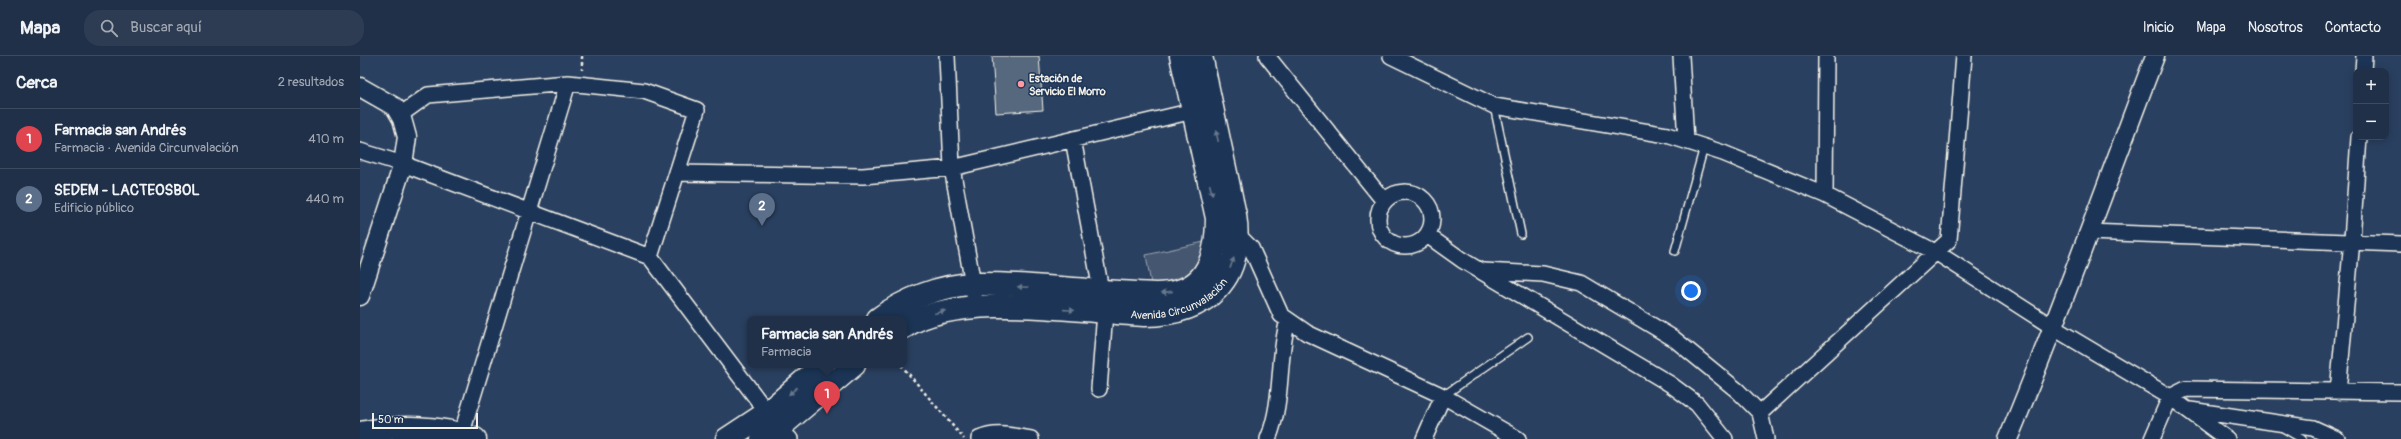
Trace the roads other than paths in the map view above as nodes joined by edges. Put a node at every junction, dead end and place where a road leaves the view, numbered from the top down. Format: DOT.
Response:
graph roads {
  1 [pos="947,56"];
  2 [pos="1181,56"];
  3 [pos="1201,56"];
  4 [pos="1267,56"];
  5 [pos="1391,56"];
  6 [pos="1681,56"];
  7 [pos="1826,56"];
  8 [pos="1964,56"];
  9 [pos="2155,56"];
  10 [pos="2364,56"];
  11 [pos="2363,68"];
  12 [pos="568,83"];
  13 [pos="360,87"];
  14 [pos="1494,106"];
  15 [pos="1193,110"];
  16 [pos="400,115"];
  17 [pos="1072,139"];
  18 [pos="2359,140"];
  19 [pos="1686,141"];
  20 [pos="1704,147"];
  21 [pos="360,151"];
  22 [pos="403,164"];
  23 [pos="952,168"];
  24 [pos="678,173"];
  25 [pos="1825,195"];
  26 [pos="1384,201"];
  27 [pos="528,212"];
  28 [pos="1230,223"];
  29 [pos="2088,232"];
  30 [pos="1521,234"];
  31 [pos="1427,235"];
  32 [pos="2352,240"];
  33 [pos="2401,244"];
  34 [pos="1675,251"];
  35 [pos="1937,253"];
  36 [pos="650,257"];
  37 [pos="1480,270"];
  38 [pos="973,284"];
  39 [pos="1101,291"];
  40 [pos="360,296"];
  41 [pos="975,305"];
  42 [pos="1105,312"];
  43 [pos="883,316"];
  44 [pos="1288,320"];
  45 [pos="907,326"];
  46 [pos="2054,328"];
  47 [pos="1528,337"];
  48 [pos="820,368"];
  49 [pos="850,368"];
  50 [pos="1099,389"];
  51 [pos="2338,392"];
  52 [pos="2401,392"];
  53 [pos="1443,396"];
  54 [pos="2170,398"];
  55 [pos="2188,410"];
  56 [pos="1760,413"];
  57 [pos="2273,422"];
  58 [pos="775,430"];
  59 [pos="360,433"];
  60 [pos="465,437"];
  61 [pos="727,439"];
  62 [pos="979,439"];
  63 [pos="1031,439"];
  64 [pos="1268,439"];
  65 [pos="1424,439"];
  66 [pos="1518,439"];
  67 [pos="1725,439"];
  68 [pos="1766,439"];
  69 [pos="2008,439"];
  70 [pos="2152,439"];
  71 [pos="2227,439"];
  72 [pos="2302,439"];
  73 [pos="2337,439"];
  1 -- 23 [label="street"];
  2 -- 15 [label="highway, Avenida Circunvalación"];
  28 -- 3 [label="highway, Avenida Circunvalación, one-way"];
  4 -- 26 [label="street"];
  5 -- 14 [label="street"];
  6 -- 19 [label="street"];
  7 -- 25 [label="street"];
  8 -- 35 [label="street"];
  9 -- 29 [label="street"];
  10 -- 11 [label="street"];
  12 -- 16 [label="street"];
  12 -- 24 [label="street"];
  12 -- 27 [label="street"];
  13 -- 16 [label="street"];
  14 -- 19 [label="street"];
  14 -- 30 [label="lane"];
  15 -- 17 [label="street"];
  15 -- 28 [label="highway, Avenida Circunvalación, one-way"];
  16 -- 22 [label="street"];
  17 -- 23 [label="street"];
  17 -- 39 [label="street"];
  18 -- 32 [label="street"];
  19 -- 20 [label="street"];
  20 -- 25 [label="street"];
  20 -- 34 [label="lane"];
  21 -- 22 [label="street"];
  22 -- 27 [label="street"];
  22 -- 40 [label="street"];
  23 -- 24 [label="street"];
  23 -- 38 [label="street"];
  24 -- 36 [label="street"];
  25 -- 35 [label="street"];
  26 -- 31 [label="street"];
  26 -- 31 [label="street"];
  27 -- 36 [label="street"];
  27 -- 60 [label="street"];
  28 -- 39 [label="highway, Avenida Circunvalación, one-way"];
  42 -- 28 [label="highway, Avenida Circunvalación, one-way"];
  28 -- 44 [label="street"];
  29 -- 32 [label="street"];
  29 -- 46 [label="street"];
  31 -- 37 [label="street"];
  32 -- 33 [label="street"];
  32 -- 51 [label="street"];
  35 -- 46 [label="street"];
  35 -- 56 [label="street"];
  36 -- 58 [label="street"];
  37 -- 56 [label="street"];
  37 -- 67 [label="street"];
  39 -- 38 [label="highway, Avenida Circunvalación, one-way"];
  38 -- 41 [label="street"];
  38 -- 43 [label="highway, Avenida Circunvalación"];
  39 -- 42 [label="street"];
  41 -- 42 [label="highway, Avenida Circunvalación, one-way"];
  45 -- 41 [label="highway, Avenida Circunvalación, one-way"];
  42 -- 50 [label="street"];
  44 -- 53 [label="street"];
  44 -- 64 [label="street"];
  46 -- 54 [label="street"];
  46 -- 69 [label="street"];
  47 -- 53 [label="lane"];
  48 -- 58 [label="highway, one-way"];
  49 -- 58 [label="highway"];
  51 -- 52 [label="street"];
  51 -- 54 [label="street"];
  53 -- 65 [label="street"];
  53 -- 66 [label="street"];
  54 -- 55 [label="street"];
  54 -- 70 [label="street"];
  55 -- 57 [label="street"];
  55 -- 71 [label="street"];
  56 -- 68 [label="street"];
  57 -- 72 [label="lane"];
  57 -- 73 [label="street"];
  58 -- 61 [label="highway"];
  59 -- 60 [label="highway"];
  62 -- 63 [label="street"];
}
